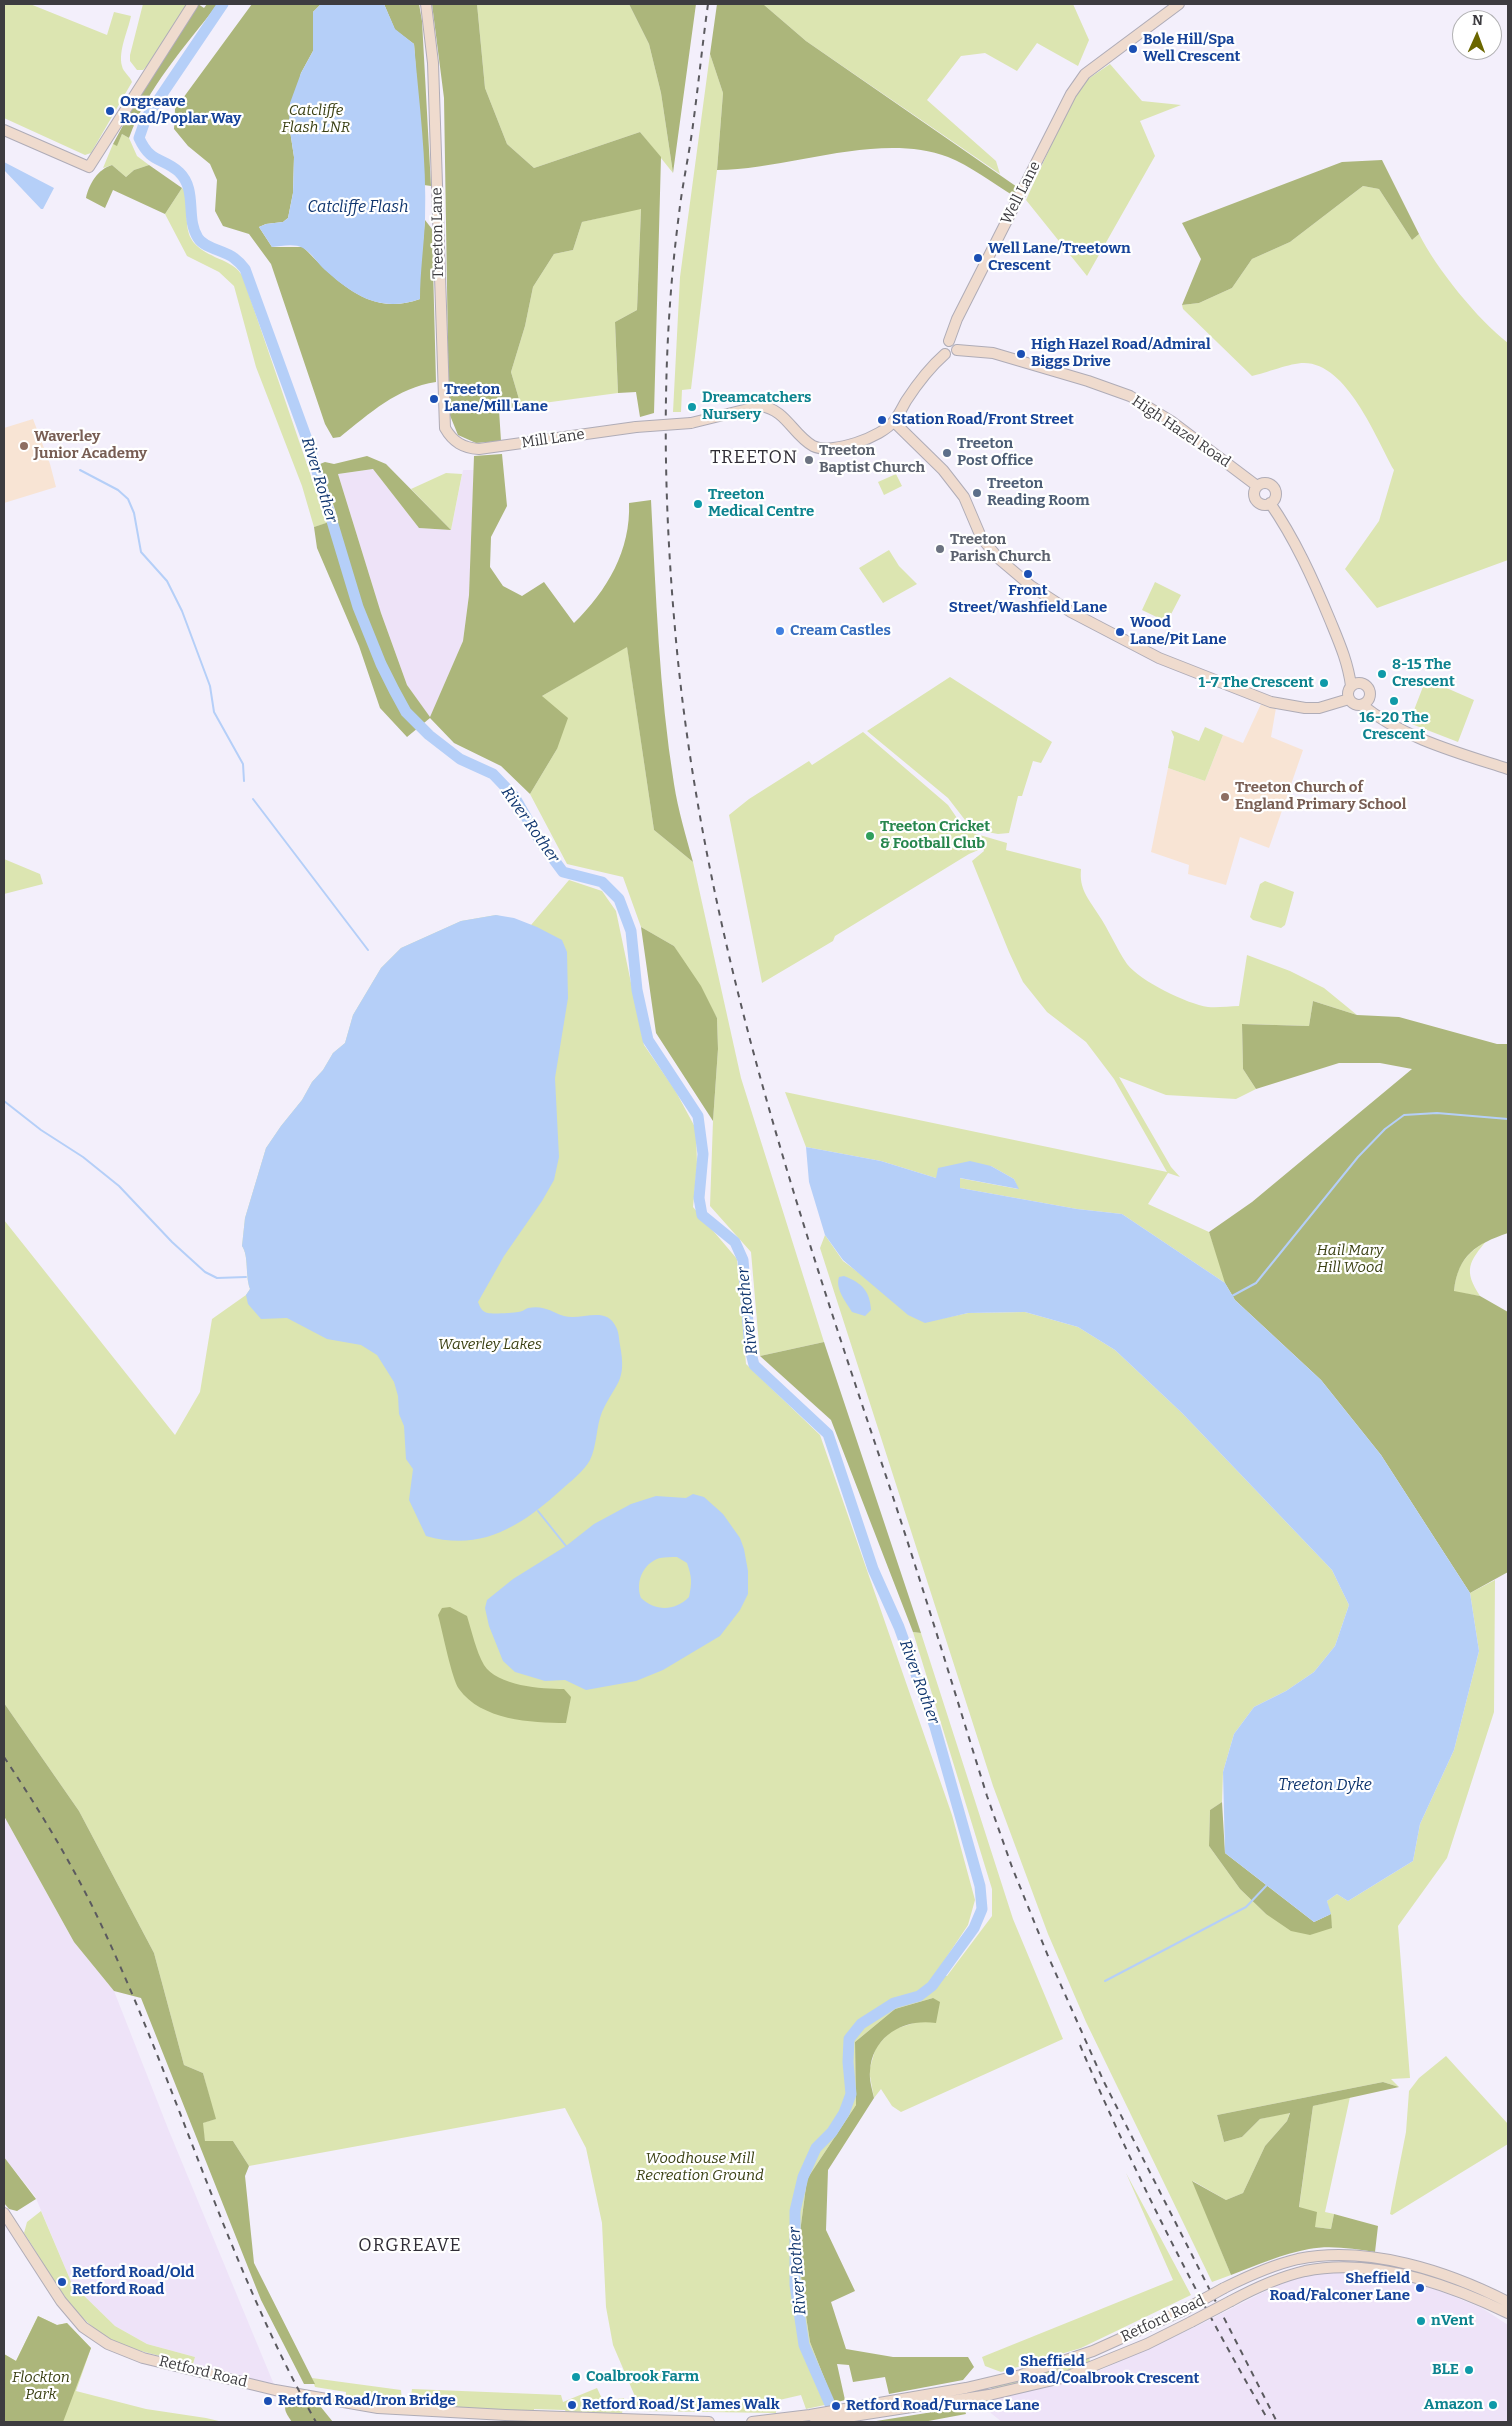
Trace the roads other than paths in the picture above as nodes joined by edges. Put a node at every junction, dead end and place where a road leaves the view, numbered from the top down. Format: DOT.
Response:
graph roads {
  1 [pos="193,4"];
  2 [pos="426,4"];
  3 [pos="1179,4"];
  4 [pos="4,130"];
  5 [pos="950,341"];
  6 [pos="957,350"];
  7 [pos="945,354"];
  8 [pos="894,422"];
  9 [pos="470,448"];
  10 [pos="1257,486"];
  11 [pos="1270,503"];
  12 [pos="1349,665"];
  13 [pos="1364,684"];
  14 [pos="1351,686"];
  15 [pos="1370,697"];
  16 [pos="1349,700"];
  17 [pos="1362,705"];
  18 [pos="1383,719"];
  19 [pos="1508,769"];
  20 [pos="4,2213"];
  21 [pos="1508,2302"];
  22 [pos="1508,2313"];
  23 [pos="844,2414"];
  24 [pos="826,2417"];
  25 [pos="790,2421"];
  26 [pos="709,2422"];
  27 [pos="752,2422"];
  28 [pos="815,2422"];
  1 -- 4 [label="main road"];
  2 -- 9 [label="main road, Treeton Lane"];
  3 -- 5 [label="main road, Well Lane"];
  5 -- 6 [label="main road"];
  5 -- 7 [label="main road"];
  6 -- 7 [label="main road"];
  6 -- 10 [label="main road, High Hazel Road"];
  7 -- 8 [label="main road"];
  8 -- 9 [label="main road, Mill Lane, bridge"];
  8 -- 16 [label="main road"];
  10 -- 11 [label="main road"];
  10 -- 11 [label="main road"];
  11 -- 12 [label="main road"];
  12 -- 13 [label="main road"];
  12 -- 14 [label="main road"];
  13 -- 14 [label="main road"];
  13 -- 15 [label="main road"];
  14 -- 16 [label="main road"];
  15 -- 17 [label="main road"];
  15 -- 18 [label="main road"];
  16 -- 17 [label="main road"];
  17 -- 18 [label="main road"];
  18 -- 19 [label="main road"];
  20 -- 26 [label="main road, Retford Road"];
  21 -- 23 [label="main road, Retford Road, bridge"];
  22 -- 23 [label="main road, Retford Road, bridge"];
  23 -- 24 [label="main road, Retford Road"];
  24 -- 25 [label="main road, Retford Road"];
  24 -- 28 [label="main road, Retford Road"];
  25 -- 27 [label="main road, Retford Road"];
}
